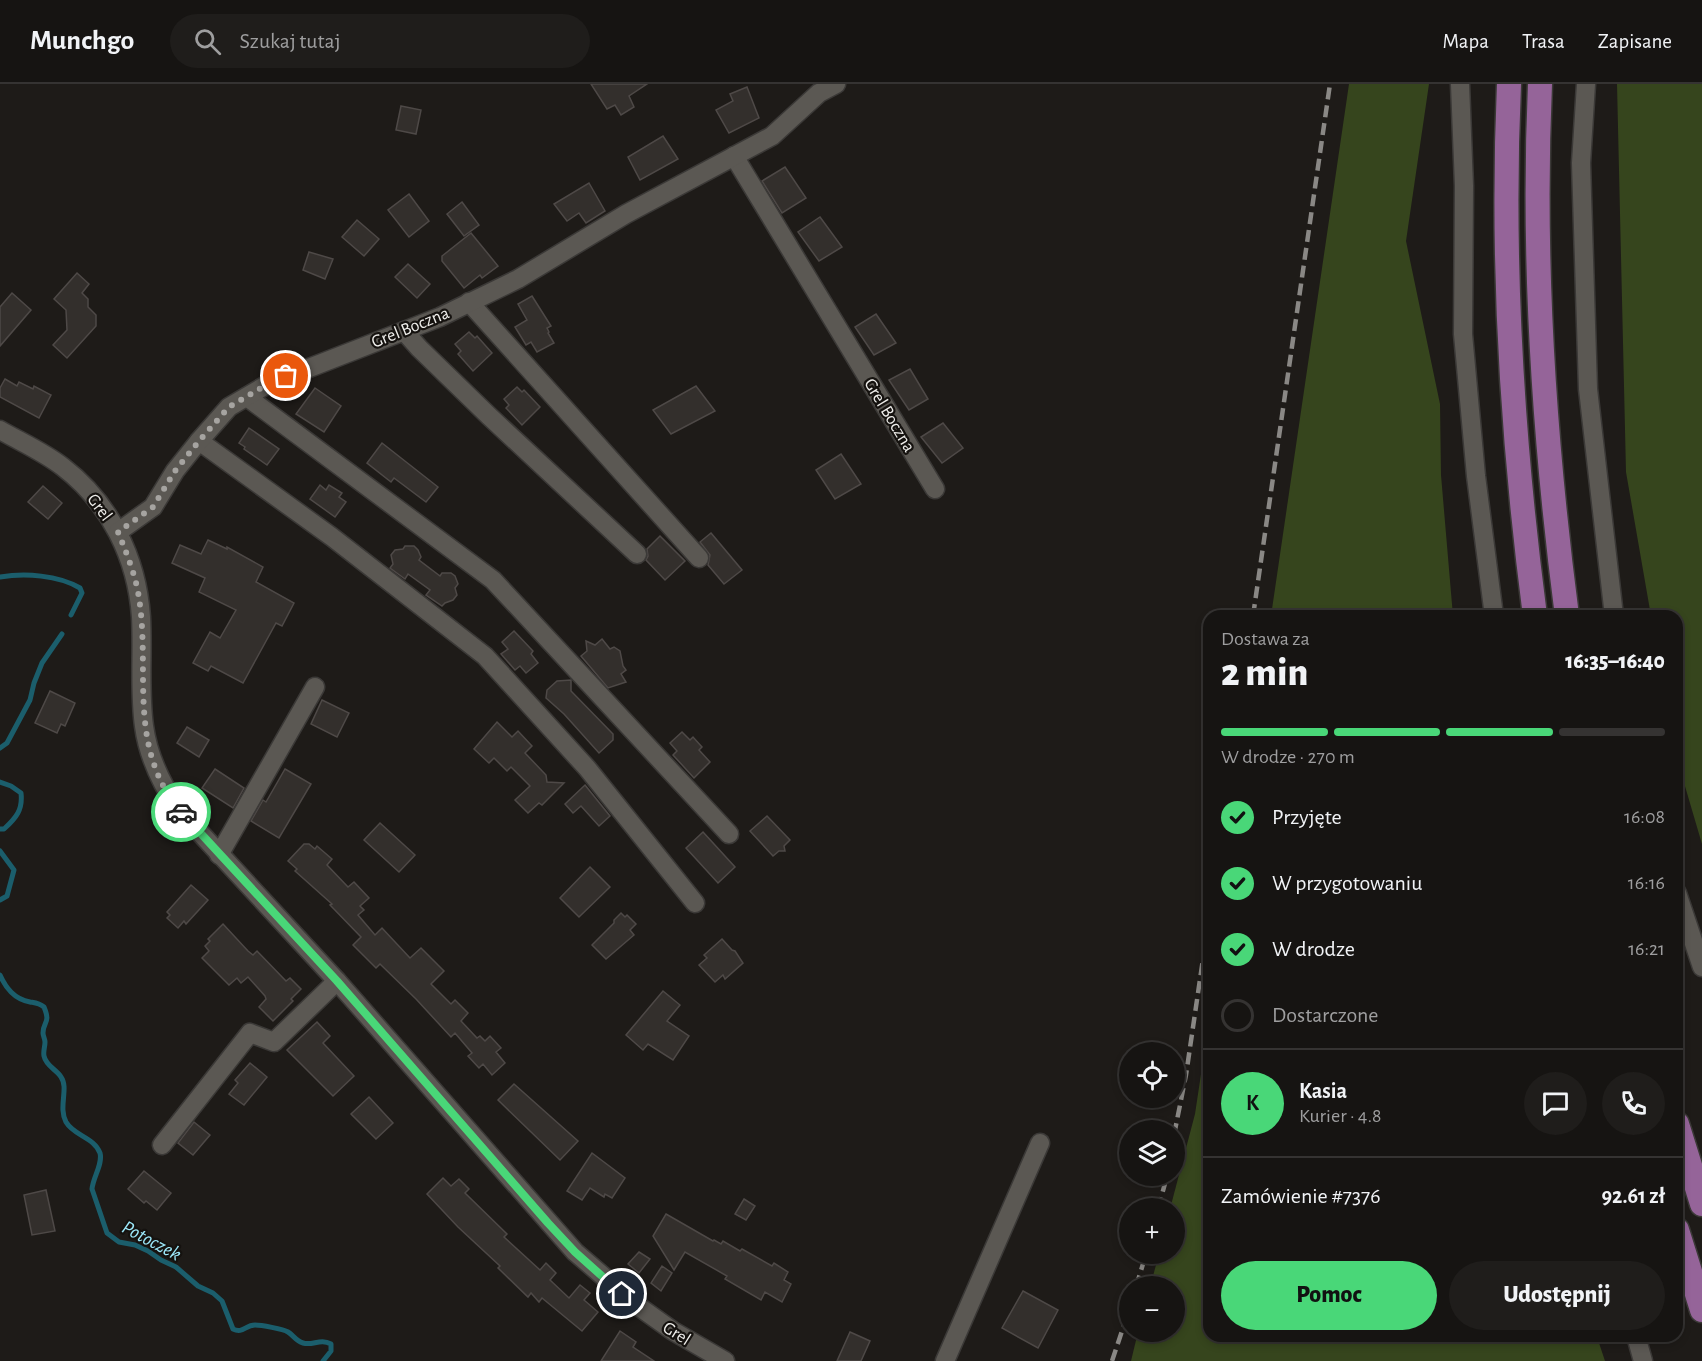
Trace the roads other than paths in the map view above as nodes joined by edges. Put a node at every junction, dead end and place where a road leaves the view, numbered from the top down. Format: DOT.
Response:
graph roads {
  1 [pos="836,84"];
  2 [pos="1460,84"];
  3 [pos="1509,84"];
  4 [pos="1540,84"];
  5 [pos="1586,84"];
  6 [pos="734,156"];
  7 [pos="470,302"];
  8 [pos="404,330"];
  9 [pos="247,397"];
  10 [pos="0,430"];
  11 [pos="199,441"];
  12 [pos="935,489"];
  13 [pos="118,532"];
  14 [pos="637,554"];
  15 [pos="699,558"];
  16 [pos="1493,610"];
  17 [pos="1534,610"];
  18 [pos="1566,610"];
  19 [pos="1613,610"];
  20 [pos="315,687"];
  21 [pos="729,834"];
  22 [pos="219,855"];
  23 [pos="695,903"];
  24 [pos="1683,911"];
  25 [pos="1702,967"];
  26 [pos="337,981"];
  27 [pos="1040,1143"];
  28 [pos="1683,1143"];
  29 [pos="162,1144"];
  30 [pos="1702,1204"];
  31 [pos="1683,1249"];
  32 [pos="1702,1310"];
  33 [pos="1638,1342"];
  34 [pos="725,1361"];
  35 [pos="945,1361"];
  36 [pos="1643,1361"];
  1 -- 6 [label="street, Grel Boczna"];
  2 -- 16 [label="street"];
  3 -- 17 [label="main road"];
  4 -- 18 [label="main road"];
  5 -- 19 [label="street"];
  6 -- 7 [label="street, Grel Boczna"];
  6 -- 12 [label="street, Grel Boczna"];
  7 -- 8 [label="street, Grel Boczna"];
  7 -- 15 [label="street"];
  8 -- 9 [label="street, Grel Boczna"];
  8 -- 14 [label="street"];
  9 -- 11 [label="street, Grel Boczna"];
  9 -- 21 [label="street"];
  10 -- 13 [label="street, Grel"];
  11 -- 13 [label="street, Grel Boczna"];
  11 -- 23 [label="street"];
  13 -- 22 [label="street, Grel"];
  20 -- 22 [label="street"];
  22 -- 26 [label="street, Grel"];
  24 -- 25 [label="street"];
  26 -- 29 [label="street"];
  26 -- 34 [label="street, Grel"];
  27 -- 35 [label="street"];
  28 -- 30 [label="main road"];
  31 -- 32 [label="main road"];
  33 -- 36 [label="street"];
}
